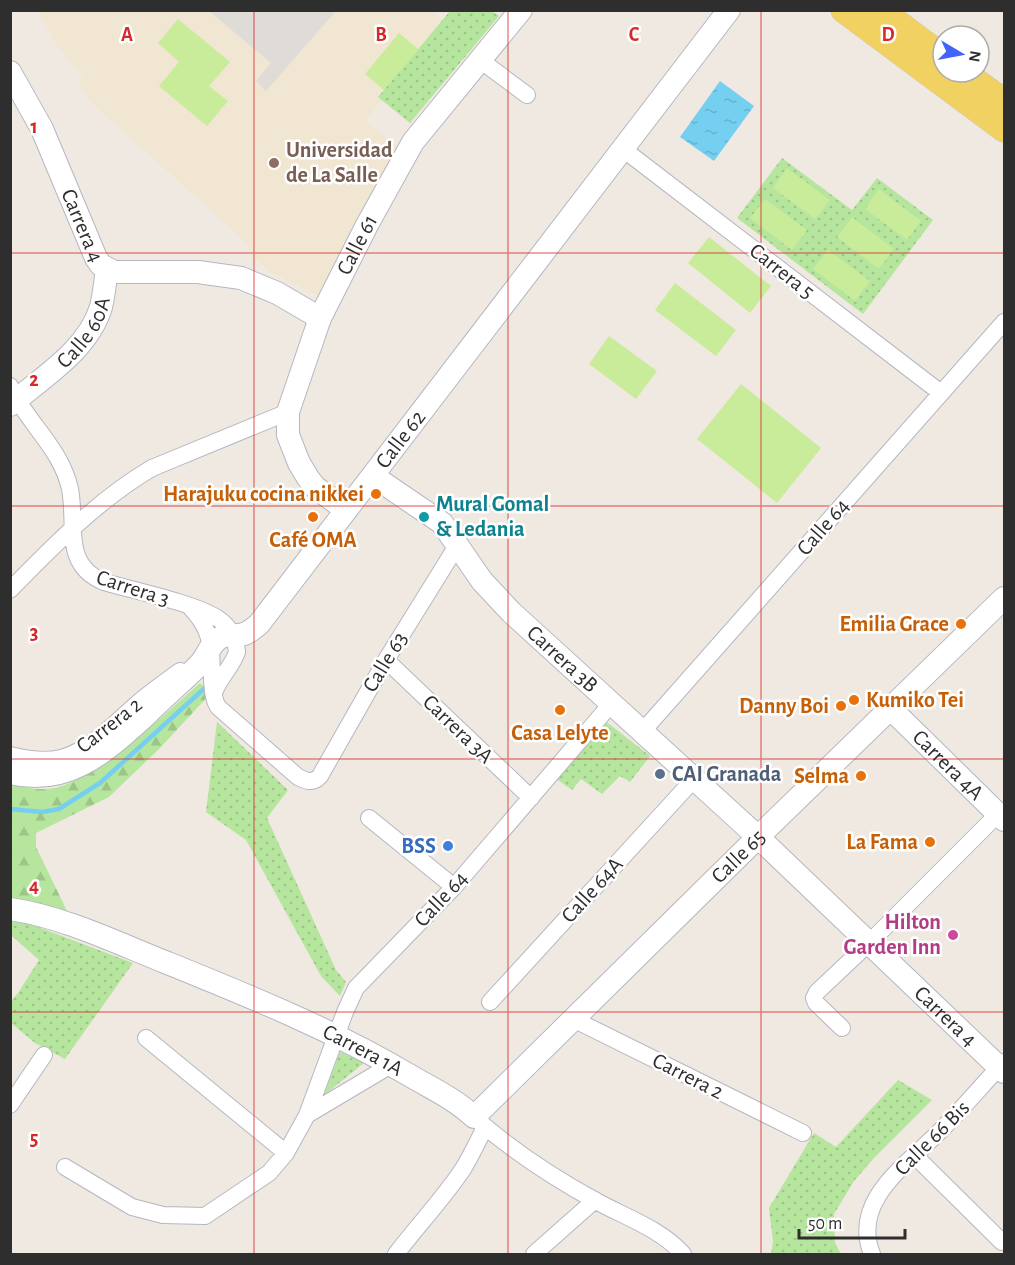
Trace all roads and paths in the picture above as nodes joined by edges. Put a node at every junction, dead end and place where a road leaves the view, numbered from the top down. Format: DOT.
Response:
graph roads {
  1 [pos="729,10"];
  2 [pos="844,10"];
  3 [pos="880,10"];
  4 [pos="519,11"];
  5 [pos="931,48"];
  6 [pos="480,60"];
  7 [pos="10,72"];
  8 [pos="978,84"];
  9 [pos="527,95"];
  10 [pos="997,100"];
  11 [pos="1005,129"];
  12 [pos="623,149"];
  13 [pos="107,270"];
  14 [pos="320,318"];
  15 [pos="1005,322"];
  16 [pos="941,393"];
  17 [pos="13,397"];
  18 [pos="288,412"];
  19 [pos="373,476"];
  20 [pos="346,510"];
  21 [pos="73,529"];
  22 [pos="458,544"];
  23 [pos="10,590"];
  24 [pos="1005,598"];
  25 [pos="190,607"];
  26 [pos="232,635"];
  27 [pos="205,656"];
  28 [pos="386,660"];
  29 [pos="213,695"];
  30 [pos="611,704"];
  31 [pos="891,709"];
  32 [pos="642,732"];
  33 [pos="10,755"];
  34 [pos="10,773"];
  35 [pos="694,779"];
  36 [pos="531,798"];
  37 [pos="1001,817"];
  38 [pos="369,818"];
  39 [pos="758,837"];
  40 [pos="454,887"];
  41 [pos="10,909"];
  42 [pos="869,943"];
  43 [pos="490,1002"];
  44 [pos="573,1018"];
  45 [pos="842,1028"];
  46 [pos="336,1035"];
  47 [pos="146,1038"];
  48 [pos="44,1055"];
  49 [pos="391,1065"];
  50 [pos="1003,1067"];
  51 [pos="10,1105"];
  52 [pos="307,1115"];
  53 [pos="479,1122"];
  54 [pos="803,1133"];
  55 [pos="286,1153"];
  56 [pos="914,1155"];
  57 [pos="65,1167"];
  58 [pos="595,1200"];
  59 [pos="1002,1242"];
  60 [pos="396,1254"];
  61 [pos="534,1254"];
  62 [pos="683,1254"];
  63 [pos="872,1254"];
  1 -- 12 [label="street, Calle 62"];
  2 -- 10 [label="main road"];
  3 -- 5 [label="main road"];
  4 -- 6 [label="street, Calle 61"];
  6 -- 9 [label="street"];
  6 -- 14 [label="street, Calle 61"];
  7 -- 13 [label="street, Carrera 4"];
  8 -- 10 [label="main road"];
  10 -- 11 [label="main road"];
  12 -- 16 [label="street, Carrera 5"];
  12 -- 19 [label="street, Calle 62"];
  13 -- 14 [label="street, Carrera 4"];
  13 -- 17 [label="street, Calle 60A"];
  14 -- 18 [label="street, Calle 61"];
  15 -- 16 [label="street, Calle 64"];
  16 -- 32 [label="street, Calle 64"];
  17 -- 21 [label="street"];
  18 -- 20 [label="street, Calle 61"];
  18 -- 21 [label="street"];
  19 -- 20 [label="street, Calle 62"];
  19 -- 22 [label="street, Carrera 3B"];
  20 -- 26 [label="street, Calle 62"];
  21 -- 23 [label="street"];
  21 -- 25 [label="street, Carrera 3"];
  22 -- 28 [label="street, Calle 63"];
  22 -- 30 [label="street, Carrera 3B"];
  24 -- 31 [label="street, Calle 65"];
  25 -- 26 [label="street, Carrera 3"];
  25 -- 27 [label="street, Carrera 3"];
  26 -- 27 [label="street, Calle 62"];
  26 -- 29 [label="street"];
  27 -- 29 [label="street, Carrera 3"];
  27 -- 33 [label="street, Carrera 2"];
  27 -- 34 [label="street, Calle 62"];
  28 -- 29 [label="street, Calle 63"];
  28 -- 36 [label="street, Carrera 3A"];
  30 -- 32 [label="street, Carrera 3B"];
  30 -- 36 [label="street, Calle 64"];
  31 -- 37 [label="street, Carrera 4A"];
  31 -- 39 [label="street, Calle 65"];
  32 -- 35 [label="street, Carrera 3B"];
  35 -- 39 [label="street, Carrera 3B"];
  35 -- 43 [label="street, Calle 64A"];
  36 -- 40 [label="street, Calle 64"];
  37 -- 42 [label="street"];
  38 -- 40 [label="street"];
  39 -- 42 [label="street, Carrera 4"];
  39 -- 44 [label="street, Calle 65"];
  40 -- 46 [label="street, Calle 64"];
  41 -- 46 [label="street, Carrera 1A"];
  42 -- 45 [label="street"];
  42 -- 50 [label="street, Carrera 4"];
  44 -- 53 [label="street, Calle 65"];
  44 -- 54 [label="street, Carrera 2"];
  46 -- 49 [label="street, Carrera 1A"];
  46 -- 52 [label="street, Calle 64"];
  47 -- 55 [label="street"];
  48 -- 51 [label="street"];
  49 -- 52 [label="street"];
  49 -- 53 [label="street, Carrera 1A"];
  50 -- 56 [label="street, Calle 66 Bis"];
  52 -- 55 [label="street, Calle 64"];
  53 -- 58 [label="street, Carrera 1A"];
  53 -- 60 [label="street, Calle 65"];
  55 -- 57 [label="street, Calle 64"];
  56 -- 59 [label="street"];
  56 -- 63 [label="street, Calle 66 Bis"];
  58 -- 61 [label="street"];
  58 -- 62 [label="street, Carrera 1A"];
}
